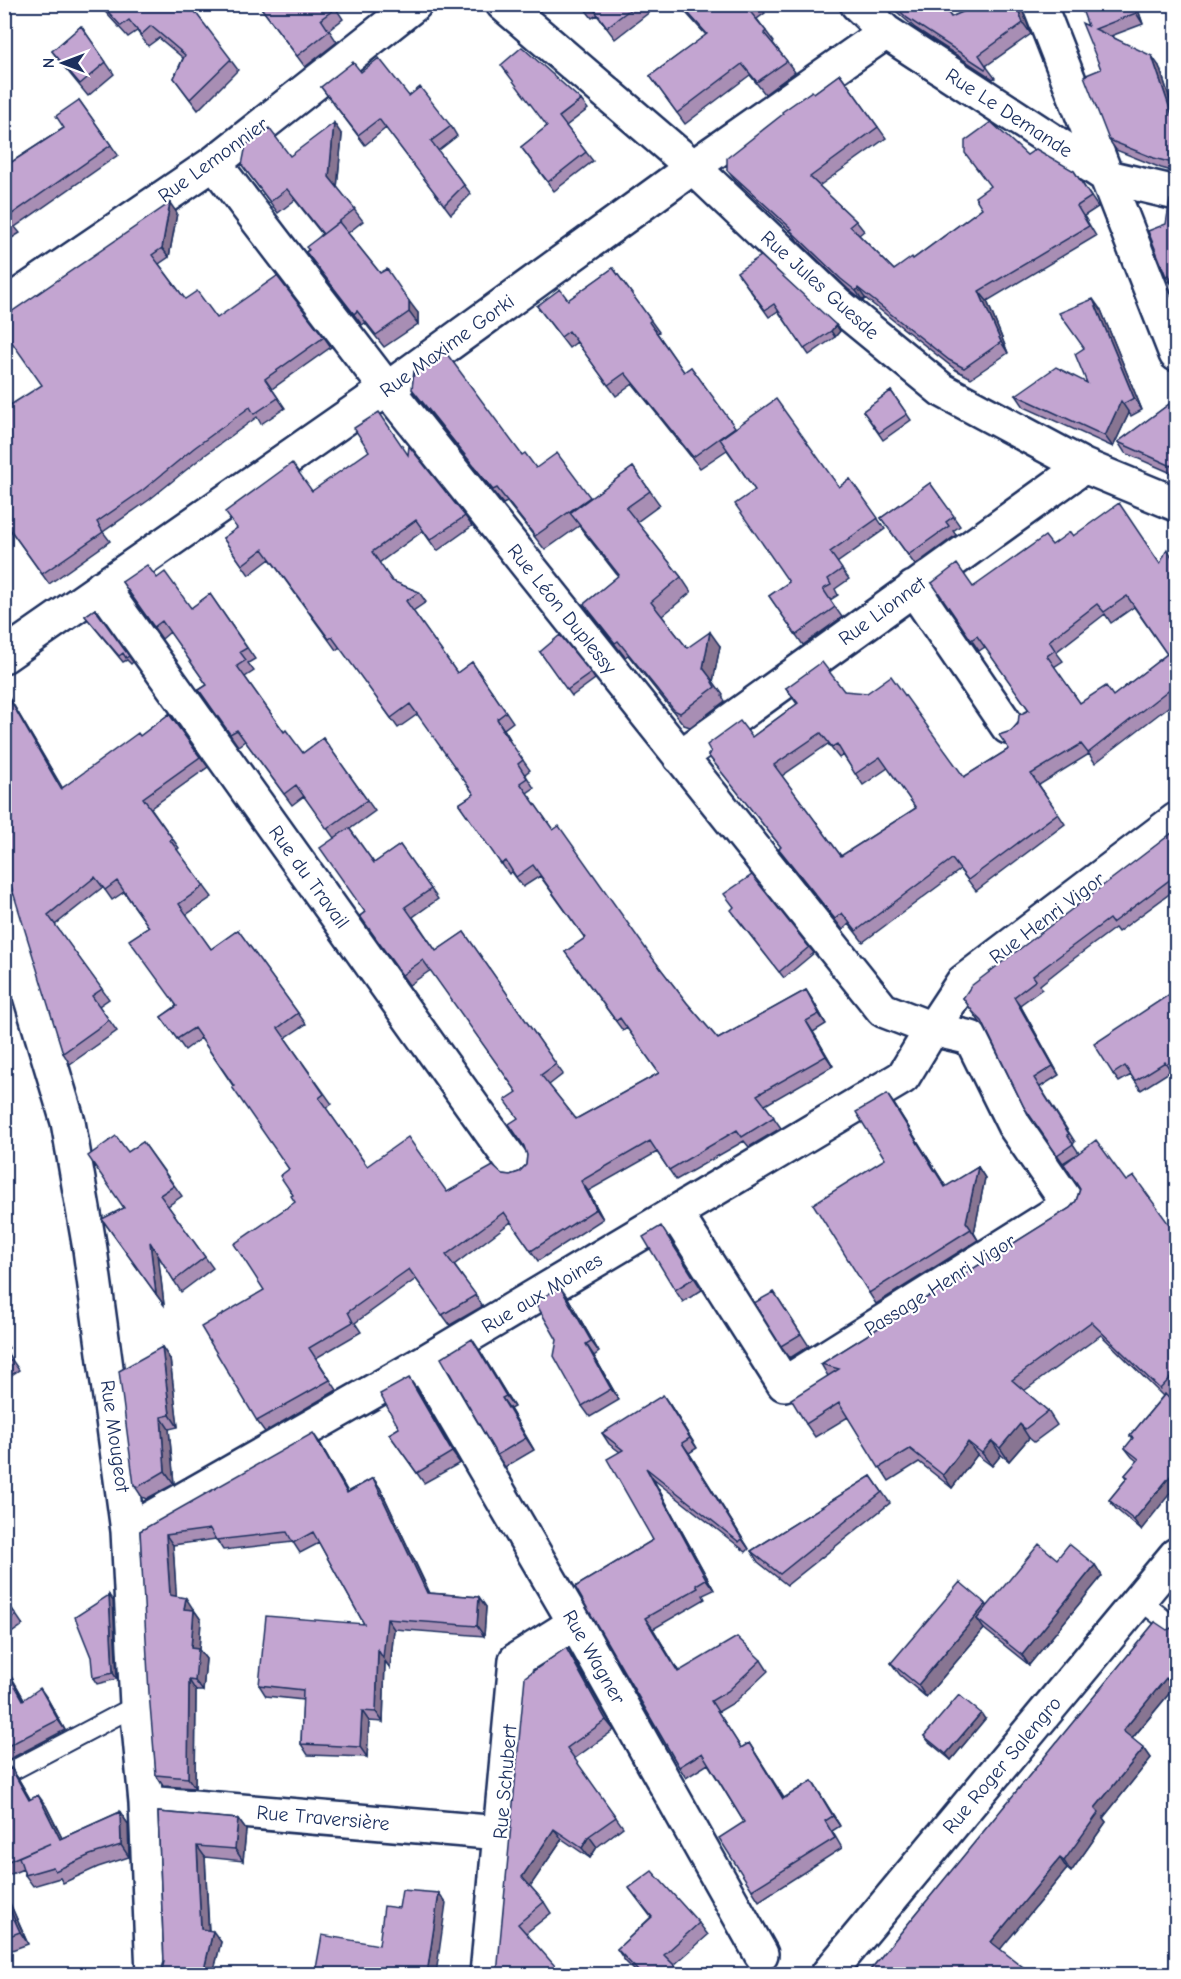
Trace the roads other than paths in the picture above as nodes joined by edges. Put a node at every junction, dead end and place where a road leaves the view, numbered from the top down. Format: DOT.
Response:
graph roads {
  1 [pos="415,4"];
  2 [pos="503,4"];
  3 [pos="857,4"];
  4 [pos="1039,4"];
  5 [pos="886,32"];
  6 [pos="214,162"];
  7 [pos="693,167"];
  8 [pos="1108,177"];
  9 [pos="1176,193"];
  10 [pos="4,306"];
  11 [pos="1176,354"];
  12 [pos="387,389"];
  13 [pos="1084,466"];
  14 [pos="1176,504"];
  15 [pos="102,587"];
  16 [pos="913,588"];
  17 [pos="4,656"];
  18 [pos="1008,727"];
  19 [pos="680,758"];
  20 [pos="1176,820"];
  21 [pos="4,909"];
  22 [pos="932,1029"];
  23 [pos="516,1167"];
  24 [pos="676,1214"];
  25 [pos="423,1363"];
  26 [pos="128,1531"];
  27 [pos="1176,1555"];
  28 [pos="1140,1599"];
  29 [pos="575,1623"];
  30 [pos="1176,1629"];
  31 [pos="137,1705"];
  32 [pos="4,1775"];
  33 [pos="146,1803"];
  34 [pos="500,1833"];
  35 [pos="761,1954"];
  36 [pos="153,1974"];
  37 [pos="488,1974"];
  38 [pos="828,1974"];
  1 -- 6 [label="street, Rue Lemonnier"];
  2 -- 7 [label="street, Rue Jules Guesde"];
  3 -- 5 [label="street, Rue Le Demande"];
  4 -- 8 [label="street"];
  5 -- 7 [label="street, Rue Maxime Gorki"];
  5 -- 8 [label="street, Rue Le Demande"];
  6 -- 10 [label="street, Rue Lemonnier"];
  6 -- 12 [label="street, Rue Léon Duplessy"];
  7 -- 12 [label="street, Rue Maxime Gorki"];
  7 -- 13 [label="street, Rue Jules Guesde"];
  8 -- 9 [label="street, Rue Le Demande"];
  8 -- 11 [label="street"];
  12 -- 15 [label="street, Rue Maxime Gorki"];
  12 -- 19 [label="street, Rue Léon Duplessy"];
  13 -- 14 [label="street, Rue Jules Guesde"];
  13 -- 16 [label="street, Rue Lionnet"];
  15 -- 17 [label="street, Rue Maxime Gorki"];
  15 -- 23 [label="street, Rue du Travail"];
  16 -- 18 [label="street"];
  16 -- 19 [label="street, Rue Lionnet"];
  19 -- 22 [label="street, Rue Léon Duplessy"];
  20 -- 22 [label="street, Rue Henri Vigor"];
  21 -- 26 [label="street, Rue Mougeot"];
  22 -- 24 [label="street, Rue aux Moines"];
  22 -- 24 [label="street, Passage Henri Vigor"];
  24 -- 25 [label="street, Rue aux Moines"];
  25 -- 26 [label="street, Rue aux Moines"];
  25 -- 29 [label="street, Rue Wagner"];
  26 -- 31 [label="street, Rue Mougeot"];
  27 -- 28 [label="street, Rue Roger Salengro"];
  28 -- 30 [label="lane"];
  28 -- 38 [label="street, Rue Roger Salengro"];
  29 -- 34 [label="street, Rue Schubert"];
  29 -- 35 [label="street, Rue Wagner"];
  31 -- 32 [label="lane"];
  31 -- 33 [label="street, Rue Mougeot"];
  33 -- 34 [label="street, Rue Traversière"];
  33 -- 36 [label="street, Rue Mougeot"];
  34 -- 37 [label="street, Rue Schubert"];
}
